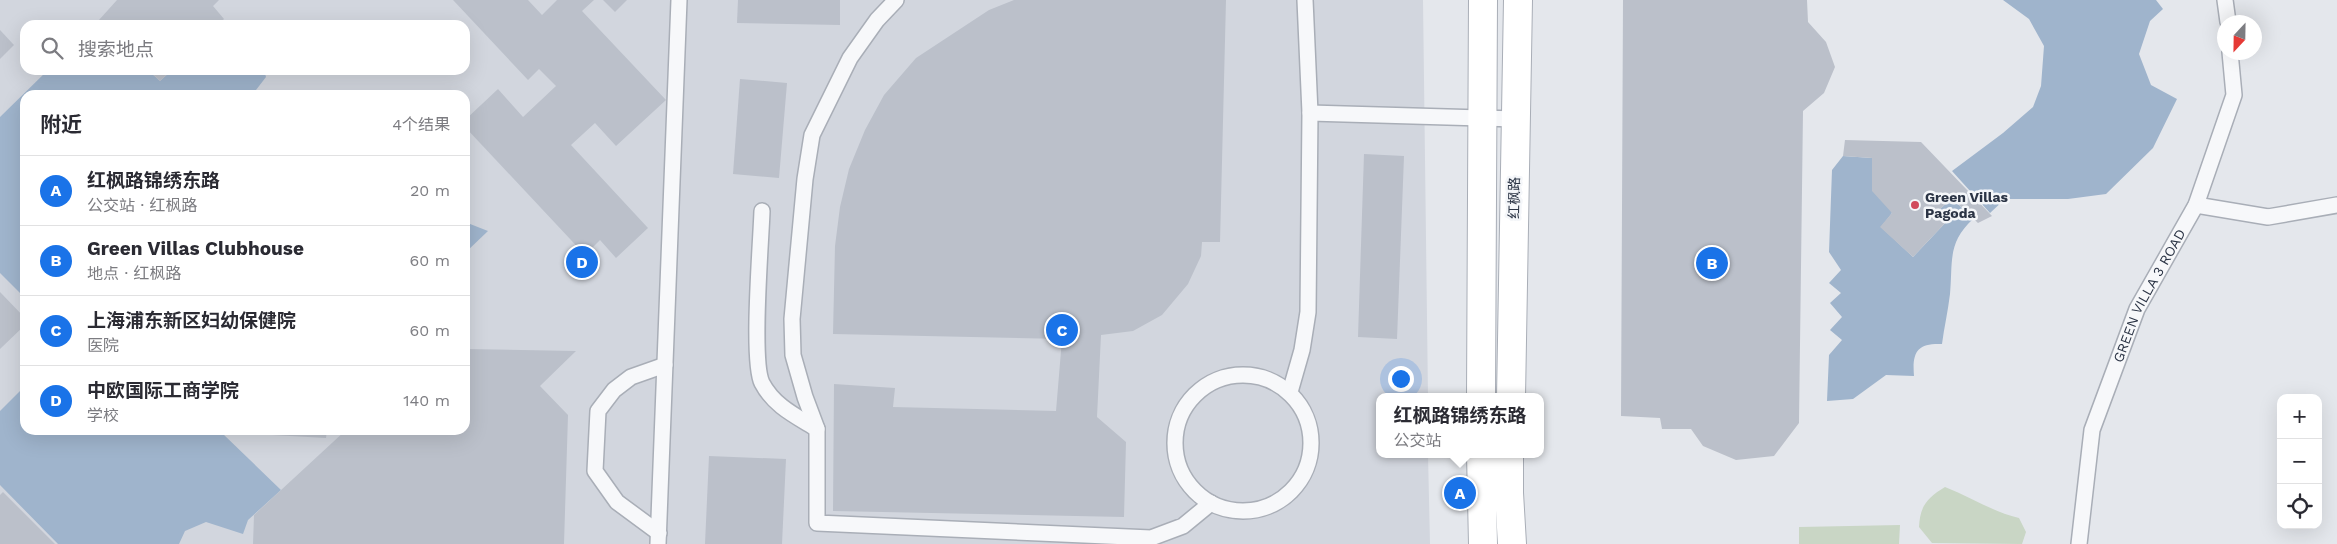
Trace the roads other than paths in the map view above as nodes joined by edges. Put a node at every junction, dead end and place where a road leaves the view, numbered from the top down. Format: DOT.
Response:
graph roads {
  1 [pos="678,0"];
  2 [pos="896,0"];
  3 [pos="1305,0"];
  4 [pos="1483,0"];
  5 [pos="1518,0"];
  6 [pos="2225,0"];
  7 [pos="2227,15"];
  8 [pos="2231,60"];
  9 [pos="1310,113"];
  10 [pos="1482,118"];
  11 [pos="1516,119"];
  12 [pos="2196,205"];
  13 [pos="2337,205"];
  14 [pos="762,211"];
  15 [pos="665,365"];
  16 [pos="1290,392"];
  17 [pos="1481,393"];
  18 [pos="1510,393"];
  19 [pos="817,429"];
  20 [pos="1480,458"];
  21 [pos="1509,458"];
  22 [pos="1211,504"];
  23 [pos="658,538"];
  24 [pos="1483,544"];
  25 [pos="1512,544"];
  26 [pos="2078,544"];
  1 -- 15 [label="lane"];
  2 -- 19 [label="lane"];
  3 -- 9 [label="lane"];
  4 -- 10 [label="street"];
  5 -- 11 [label="street, 红枫路"];
  6 -- 7 [label="lane"];
  8 -- 12 [label="lane, GREEN VILLA 3 ROAD"];
  9 -- 10 [label="lane"];
  9 -- 16 [label="lane"];
  10 -- 11 [label="lane"];
  10 -- 17 [label="street"];
  11 -- 18 [label="street, 红枫路"];
  12 -- 13 [label="lane"];
  12 -- 26 [label="lane, GREEN VILLA 3 ROAD"];
  14 -- 19 [label="lane"];
  15 -- 23 [label="lane"];
  15 -- 23 [label="lane"];
  16 -- 22 [label="lane"];
  16 -- 22 [label="lane"];
  19 -- 22 [label="lane"];
  20 -- 24 [label="street"];
  21 -- 25 [label="street"];
}
